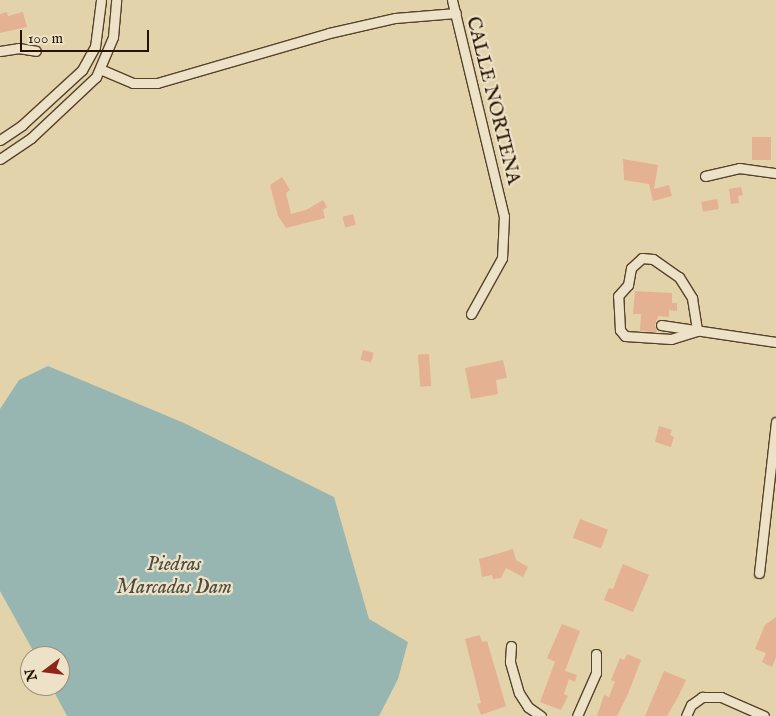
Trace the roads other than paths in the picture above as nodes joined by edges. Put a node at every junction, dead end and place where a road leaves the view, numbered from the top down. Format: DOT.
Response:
graph roads {
  1 [pos="101,0"];
  2 [pos="116,0"];
  3 [pos="452,0"];
  4 [pos="456,13"];
  5 [pos="0,51"];
  6 [pos="36,51"];
  7 [pos="100,69"];
  8 [pos="0,140"];
  9 [pos="0,159"];
  10 [pos="776,174"];
  11 [pos="705,176"];
  12 [pos="471,314"];
  13 [pos="661,326"];
  14 [pos="698,331"];
  15 [pos="776,342"];
  16 [pos="776,422"];
  17 [pos="775,433"];
  18 [pos="759,573"];
  19 [pos="511,646"];
  20 [pos="596,654"];
  21 [pos="541,716"];
  22 [pos="577,716"];
  23 [pos="686,716"];
  24 [pos="764,716"];
  1 -- 8 [label="street"];
  2 -- 7 [label="street"];
  3 -- 4 [label="street"];
  4 -- 7 [label="street, CALLE NORTENA"];
  4 -- 12 [label="street, CALLE NORTENA"];
  5 -- 6 [label="street"];
  7 -- 9 [label="street"];
  10 -- 11 [label="street"];
  13 -- 14 [label="street"];
  14 -- 14 [label="street"];
  14 -- 15 [label="street"];
  16 -- 17 [label="street"];
  17 -- 18 [label="street"];
  19 -- 21 [label="street"];
  20 -- 22 [label="street"];
  23 -- 24 [label="street"];
}
